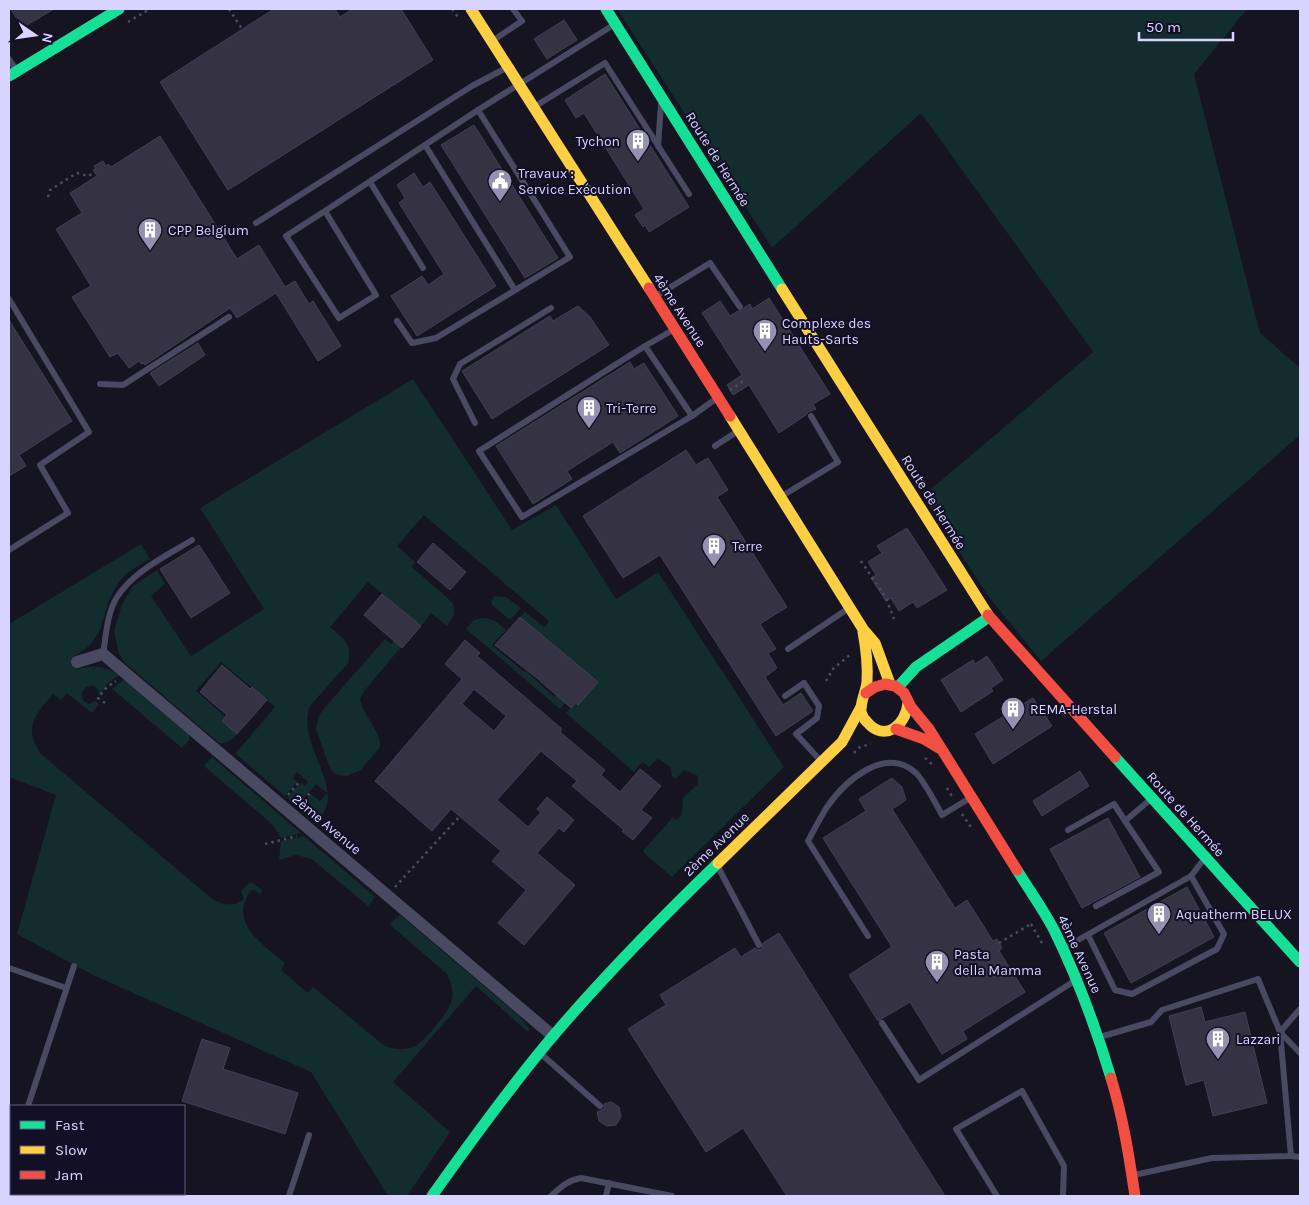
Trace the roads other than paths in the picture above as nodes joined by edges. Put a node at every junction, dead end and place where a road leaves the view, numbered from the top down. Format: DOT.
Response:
graph roads {
  1 [pos="119,9"];
  2 [pos="471,9"];
  3 [pos="513,9"];
  4 [pos="606,9"];
  5 [pos="615,24"];
  6 [pos="492,41"];
  7 [pos="9,59"];
  8 [pos="508,66"];
  9 [pos="13,74"];
  10 [pos="519,84"];
  11 [pos="661,97"];
  12 [pos="534,107"];
  13 [pos="478,110"];
  14 [pos="425,145"];
  15 [pos="658,146"];
  16 [pos="370,182"];
  17 [pos="689,194"];
  18 [pos="324,211"];
  19 [pos="256,223"];
  20 [pos="423,268"];
  21 [pos="515,290"];
  22 [pos="654,297"];
  23 [pos="9,299"];
  24 [pos="740,307"];
  25 [pos="551,308"];
  26 [pos="229,317"];
  27 [pos="397,321"];
  28 [pos="674,330"];
  29 [pos="645,346"];
  30 [pos="100,384"];
  31 [pos="718,397"];
  32 [pos="692,416"];
  33 [pos="811,416"];
  34 [pos="475,423"];
  35 [pos="739,430"];
  36 [pos="715,446"];
  37 [pos="781,497"];
  38 [pos="192,540"];
  39 [pos="9,550"];
  40 [pos="850,607"];
  41 [pos="989,617"];
  42 [pos="863,629"];
  43 [pos="788,649"];
  44 [pos="103,654"];
  45 [pos="882,658"];
  46 [pos="77,662"];
  47 [pos="906,666"];
  48 [pos="894,686"];
  49 [pos="866,693"];
  50 [pos="784,696"];
  51 [pos="908,703"];
  52 [pos="861,707"];
  53 [pos="896,728"];
  54 [pos="878,730"];
  55 [pos="842,742"];
  56 [pos="939,748"];
  57 [pos="821,762"];
  58 [pos="971,797"];
  59 [pos="1152,798"];
  60 [pos="1126,821"];
  61 [pos="1068,830"];
  62 [pos="1205,858"];
  63 [pos="716,864"];
  64 [pos="1191,876"];
  65 [pos="1096,906"];
  66 [pos="1088,935"];
  67 [pos="868,936"];
  68 [pos="759,945"];
  69 [pos="1063,949"];
  70 [pos="1300,962"];
  71 [pos="74,966"];
  72 [pos="9,968"];
  73 [pos="1077,980"];
  74 [pos="66,988"];
  75 [pos="1300,1009"];
  76 [pos="882,1023"];
  77 [pos="1280,1032"];
  78 [pos="553,1036"];
  79 [pos="1099,1037"];
  80 [pos="539,1053"];
  81 [pos="1300,1053"];
  82 [pos="28,1105"];
  83 [pos="600,1106"];
  84 [pos="309,1135"];
  85 [pos="1291,1156"];
  86 [pos="1300,1158"];
  87 [pos="1133,1176"];
  88 [pos="608,1183"];
  89 [pos="290,1196"];
  90 [pos="434,1196"];
  91 [pos="551,1196"];
  92 [pos="606,1196"];
  93 [pos="672,1196"];
  94 [pos="997,1196"];
  95 [pos="1063,1196"];
  96 [pos="1135,1196"];
  1 -- 9 [label="street"];
  2 -- 6 [label="street, 4ème Avenue"];
  3 -- 6 [label="lane"];
  4 -- 5 [label="street, Route de Hermée"];
  5 -- 10 [label="lane"];
  5 -- 11 [label="street, Route de Hermée"];
  6 -- 8 [label="street, 4ème Avenue"];
  7 -- 9 [label="lane"];
  8 -- 10 [label="street, 4ème Avenue"];
  8 -- 19 [label="lane"];
  10 -- 12 [label="street, 4ème Avenue"];
  10 -- 13 [label="lane"];
  11 -- 15 [label="lane"];
  11 -- 41 [label="street, Route de Hermée"];
  12 -- 15 [label="lane"];
  12 -- 22 [label="street, 4ème Avenue"];
  13 -- 14 [label="lane"];
  13 -- 21 [label="lane"];
  14 -- 16 [label="lane"];
  14 -- 21 [label="lane"];
  15 -- 17 [label="lane"];
  16 -- 18 [label="lane"];
  16 -- 20 [label="lane"];
  18 -- 18 [label="lane"];
  21 -- 27 [label="lane"];
  22 -- 24 [label="lane"];
  22 -- 28 [label="street, 4ème Avenue"];
  23 -- 39 [label="lane"];
  25 -- 34 [label="lane"];
  26 -- 30 [label="lane"];
  28 -- 29 [label="lane"];
  28 -- 31 [label="street, 4ème Avenue"];
  29 -- 32 [label="lane"];
  29 -- 32 [label="lane"];
  31 -- 32 [label="lane"];
  31 -- 35 [label="street, 4ème Avenue"];
  33 -- 37 [label="lane"];
  35 -- 36 [label="lane"];
  35 -- 37 [label="street, 4ème Avenue"];
  37 -- 40 [label="street, 4ème Avenue"];
  38 -- 44 [label="lane"];
  40 -- 42 [label="street, 4ème Avenue"];
  40 -- 43 [label="lane"];
  41 -- 47 [label="street"];
  41 -- 59 [label="street, Route de Hermée"];
  42 -- 45 [label="street, 4ème Avenue"];
  42 -- 49 [label="street, 4ème Avenue"];
  44 -- 46 [label="street"];
  44 -- 78 [label="street, 2ème Avenue"];
  45 -- 47 [label="street"];
  45 -- 48 [label="street, 4ème Avenue"];
  47 -- 48 [label="street"];
  48 -- 49 [label="street"];
  48 -- 51 [label="street, 4ème Avenue"];
  49 -- 52 [label="street, 4ème Avenue"];
  50 -- 57 [label="lane"];
  51 -- 53 [label="street"];
  51 -- 56 [label="street, 4ème Avenue"];
  52 -- 54 [label="street"];
  52 -- 55 [label="street, 2ème Avenue"];
  53 -- 54 [label="street, 4ème Avenue"];
  53 -- 56 [label="street, 4ème Avenue"];
  54 -- 55 [label="street, 2ème Avenue"];
  55 -- 57 [label="street, 2ème Avenue"];
  56 -- 58 [label="street, 4ème Avenue"];
  57 -- 63 [label="street, 2ème Avenue"];
  58 -- 67 [label="lane"];
  58 -- 69 [label="street, 4ème Avenue"];
  59 -- 60 [label="lane"];
  59 -- 62 [label="street, Route de Hermée"];
  60 -- 61 [label="lane"];
  60 -- 65 [label="lane"];
  62 -- 64 [label="lane"];
  62 -- 70 [label="street, Route de Hermée"];
  63 -- 68 [label="lane"];
  63 -- 78 [label="street, 2ème Avenue"];
  64 -- 66 [label="lane"];
  64 -- 66 [label="lane"];
  66 -- 69 [label="lane"];
  69 -- 73 [label="street, 4ème Avenue"];
  71 -- 74 [label="lane"];
  72 -- 74 [label="lane"];
  73 -- 76 [label="lane"];
  73 -- 79 [label="street, 4ème Avenue"];
  74 -- 82 [label="lane"];
  75 -- 77 [label="lane"];
  77 -- 79 [label="lane"];
  77 -- 81 [label="lane"];
  77 -- 85 [label="lane"];
  78 -- 80 [label="street, 2ème Avenue"];
  79 -- 87 [label="street, 4ème Avenue"];
  80 -- 83 [label="lane"];
  80 -- 90 [label="street, 2ème Avenue"];
  84 -- 89 [label="lane"];
  85 -- 86 [label="lane"];
  85 -- 87 [label="lane"];
  87 -- 96 [label="street, 4ème Avenue"];
  88 -- 91 [label="lane"];
  88 -- 92 [label="lane"];
  88 -- 93 [label="lane"];
  94 -- 95 [label="lane"];
}
